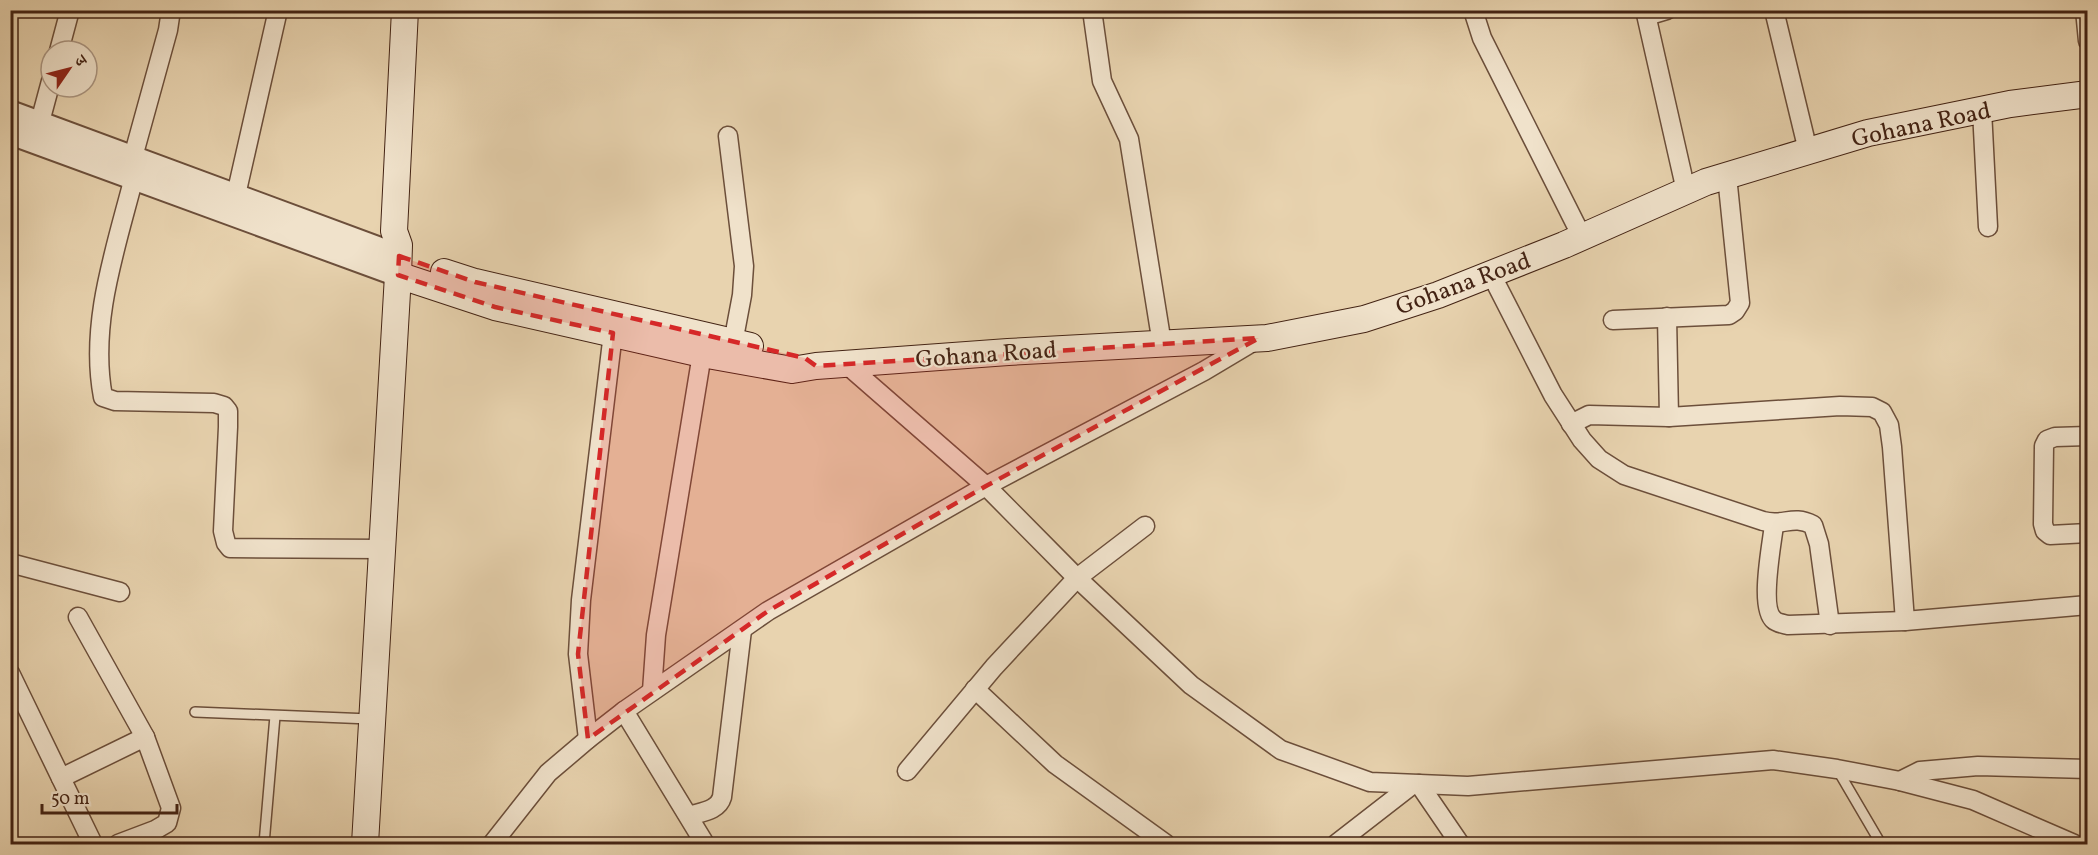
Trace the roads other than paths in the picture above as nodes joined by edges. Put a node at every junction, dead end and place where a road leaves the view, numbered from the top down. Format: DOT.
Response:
graph roads {
  1 [pos="70,10"];
  2 [pos="171,10"];
  3 [pos="278,10"];
  4 [pos="405,10"];
  5 [pos="422,10"];
  6 [pos="1092,10"];
  7 [pos="1473,10"];
  8 [pos="1667,10"];
  9 [pos="1774,10"];
  10 [pos="2085,10"];
  11 [pos="1646,13"];
  12 [pos="62,39"];
  13 [pos="2088,41"];
  14 [pos="2088,94"];
  15 [pos="46,99"];
  16 [pos="1982,110"];
  17 [pos="10,112"];
  18 [pos="40,122"];
  19 [pos="10,133"];
  20 [pos="728,136"];
  21 [pos="1808,151"];
  22 [pos="133,167"];
  23 [pos="1726,176"];
  24 [pos="1686,191"];
  25 [pos="236,195"];
  26 [pos="1988,227"];
  27 [pos="1582,237"];
  28 [pos="398,259"];
  29 [pos="1491,274"];
  30 [pos="1667,317"];
  31 [pos="1613,320"];
  32 [pos="613,333"];
  33 [pos="1259,338"];
  34 [pos="733,343"];
  35 [pos="1162,344"];
  36 [pos="702,354"];
  37 [pos="845,363"];
  38 [pos="816,366"];
  39 [pos="1669,417"];
  40 [pos="1571,424"];
  41 [pos="2088,436"];
  42 [pos="987,486"];
  43 [pos="1774,525"];
  44 [pos="1145,526"];
  45 [pos="2088,534"];
  46 [pos="382,549"];
  47 [pos="10,563"];
  48 [pos="1077,578"];
  49 [pos="120,592"];
  50 [pos="2088,604"];
  51 [pos="78,617"];
  52 [pos="1905,621"];
  53 [pos="1830,625"];
  54 [pos="742,630"];
  55 [pos="10,673"];
  56 [pos="975,689"];
  57 [pos="652,691"];
  58 [pos="624,711"];
  59 [pos="195,712"];
  60 [pos="275,716"];
  61 [pos="372,719"];
  62 [pos="145,737"];
  63 [pos="588,739"];
  64 [pos="1837,769"];
  65 [pos="2088,770"];
  66 [pos="907,771"];
  67 [pos="61,778"];
  68 [pos="1900,781"];
  69 [pos="1416,784"];
  70 [pos="689,816"];
  71 [pos="126,843"];
  72 [pos="93,844"];
  73 [pos="264,844"];
  74 [pos="365,844"];
  75 [pos="492,844"];
  76 [pos="703,844"];
  77 [pos="1166,844"];
  78 [pos="1335,844"];
  79 [pos="1460,844"];
  80 [pos="1881,844"];
  81 [pos="2074,844"];
  1 -- 12 [label="street"];
  2 -- 22 [label="street"];
  3 -- 25 [label="street"];
  4 -- 28 [label="main road"];
  5 -- 28 [label="main road"];
  6 -- 35 [label="street"];
  7 -- 27 [label="street"];
  8 -- 11 [label="street"];
  9 -- 21 [label="street"];
  10 -- 13 [label="street"];
  11 -- 24 [label="street"];
  14 -- 16 [label="main road, Gohana Road"];
  15 -- 18 [label="street"];
  16 -- 21 [label="main road, Gohana Road"];
  16 -- 26 [label="street"];
  17 -- 18 [label="street"];
  18 -- 22 [label="street"];
  19 -- 22 [label="street"];
  20 -- 34 [label="street"];
  21 -- 23 [label="main road, Gohana Road"];
  22 -- 25 [label="street"];
  22 -- 28 [label="street"];
  22 -- 46 [label="street"];
  23 -- 24 [label="main road, Gohana Road"];
  23 -- 30 [label="street"];
  24 -- 27 [label="main road, Gohana Road"];
  25 -- 28 [label="street"];
  27 -- 29 [label="main road, Gohana Road"];
  28 -- 32 [label="main road, Gohana Road"];
  28 -- 34 [label="main road"];
  28 -- 46 [label="main road"];
  29 -- 33 [label="main road, Gohana Road"];
  29 -- 40 [label="street"];
  30 -- 31 [label="street"];
  30 -- 39 [label="street"];
  32 -- 36 [label="main road, Gohana Road"];
  32 -- 63 [label="street"];
  33 -- 35 [label="main road, Gohana Road"];
  33 -- 42 [label="street"];
  34 -- 38 [label="main road"];
  35 -- 37 [label="main road, Gohana Road"];
  36 -- 38 [label="main road, Gohana Road"];
  36 -- 57 [label="street"];
  37 -- 38 [label="main road, Gohana Road"];
  37 -- 42 [label="street"];
  39 -- 40 [label="street"];
  39 -- 52 [label="street"];
  40 -- 43 [label="street"];
  41 -- 45 [label="street"];
  42 -- 48 [label="street"];
  42 -- 54 [label="street"];
  43 -- 53 [label="street"];
  43 -- 53 [label="street"];
  44 -- 48 [label="street"];
  46 -- 61 [label="main road"];
  47 -- 49 [label="street"];
  48 -- 56 [label="street"];
  48 -- 69 [label="street"];
  50 -- 52 [label="street"];
  51 -- 62 [label="street"];
  52 -- 53 [label="street"];
  54 -- 57 [label="street"];
  54 -- 70 [label="street"];
  55 -- 67 [label="street"];
  56 -- 66 [label="street"];
  56 -- 77 [label="street"];
  57 -- 58 [label="street"];
  58 -- 63 [label="street"];
  58 -- 70 [label="street"];
  59 -- 60 [label="lane"];
  60 -- 61 [label="lane"];
  60 -- 73 [label="lane"];
  61 -- 74 [label="main road"];
  62 -- 67 [label="street"];
  62 -- 71 [label="street"];
  63 -- 75 [label="street"];
  64 -- 68 [label="street"];
  64 -- 69 [label="street"];
  64 -- 80 [label="lane"];
  65 -- 68 [label="street"];
  67 -- 72 [label="street"];
  68 -- 81 [label="street"];
  69 -- 78 [label="street"];
  69 -- 79 [label="street"];
  70 -- 76 [label="street"];
}
